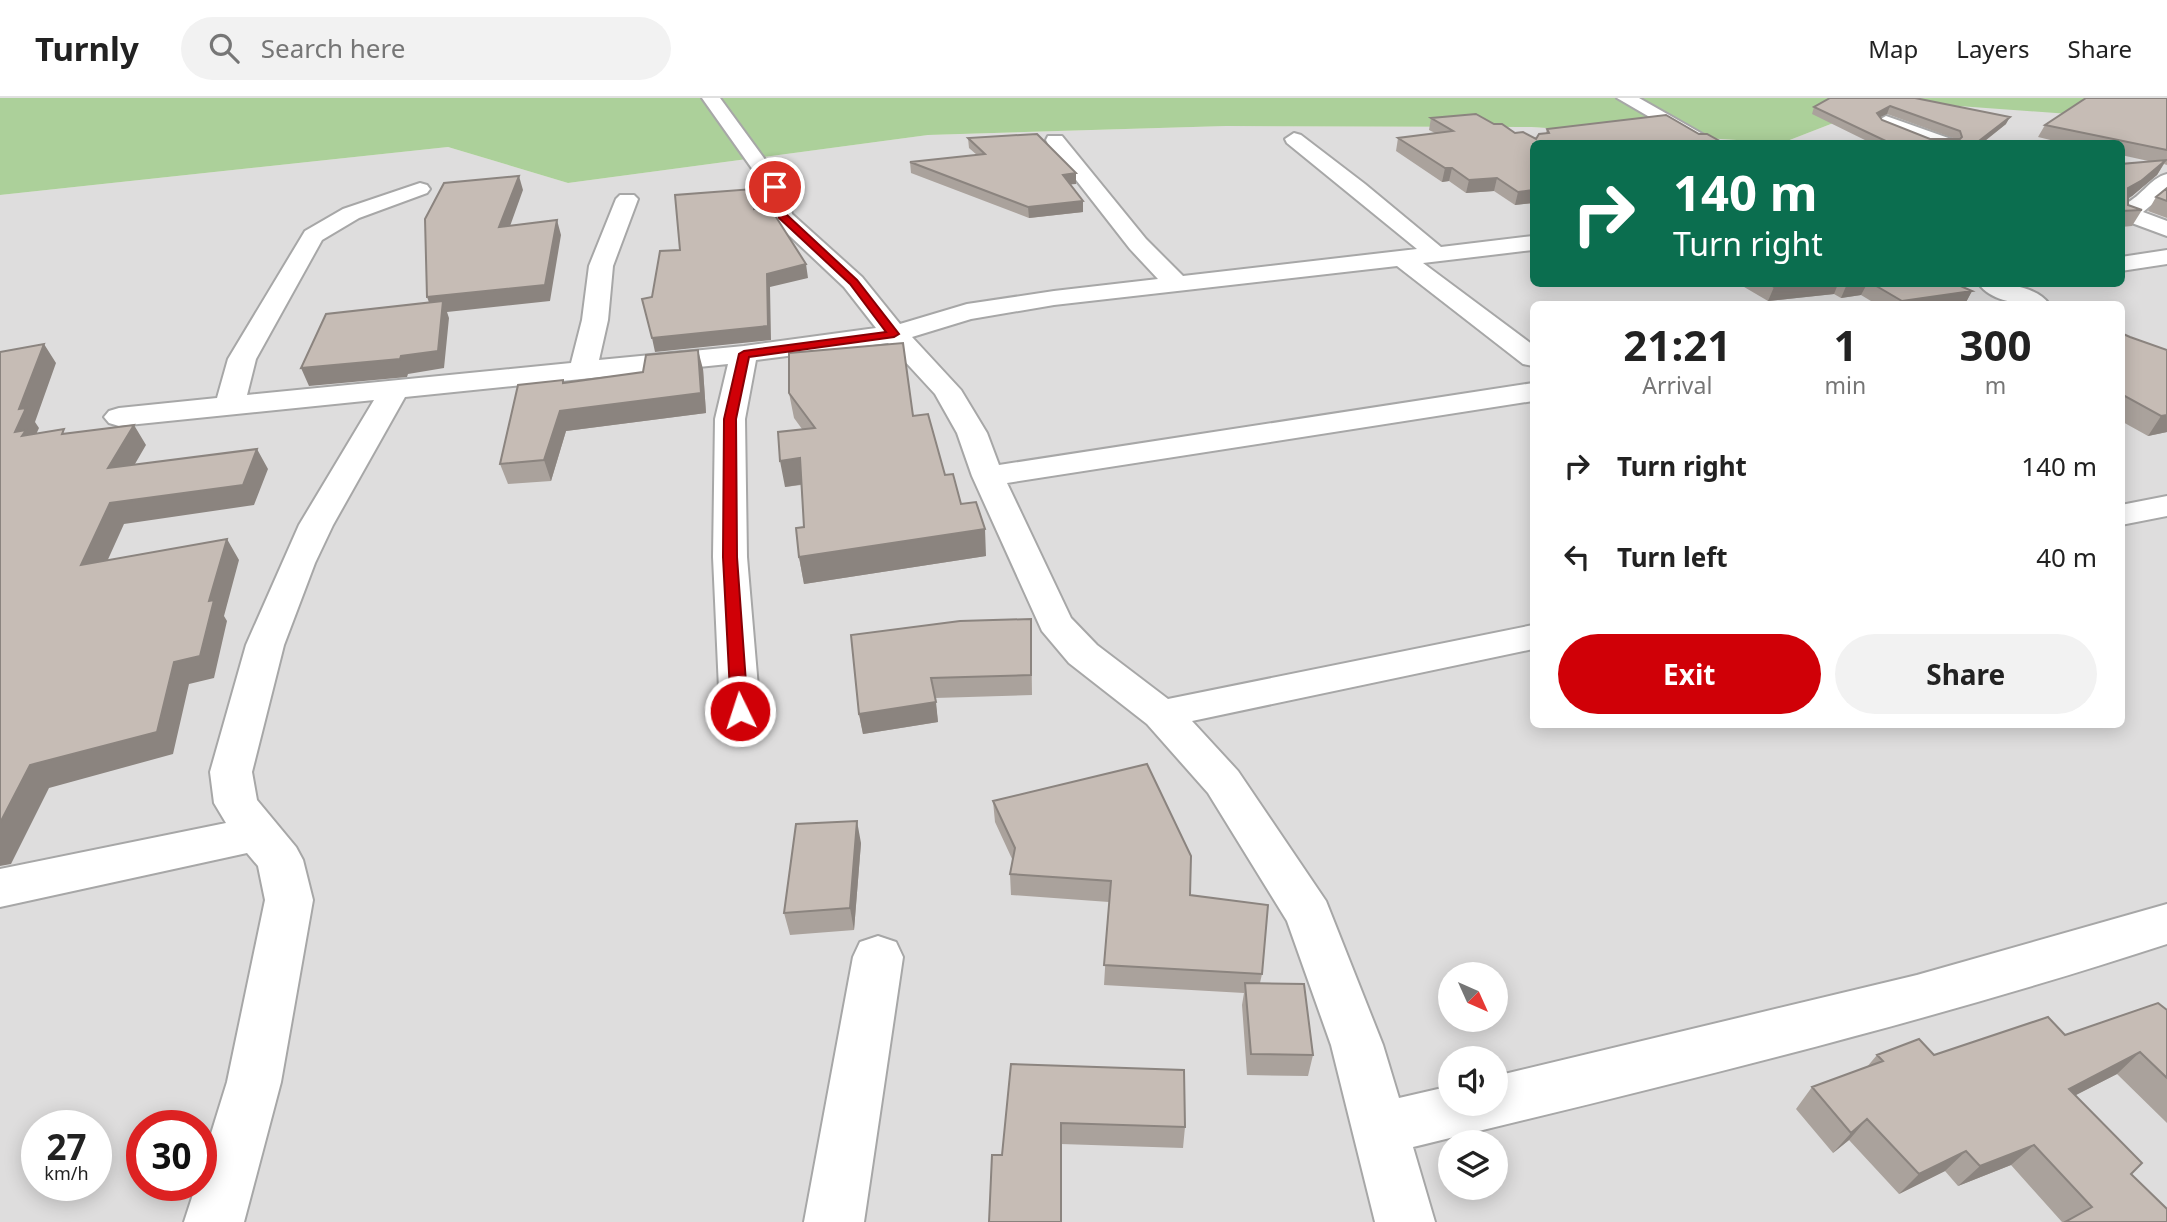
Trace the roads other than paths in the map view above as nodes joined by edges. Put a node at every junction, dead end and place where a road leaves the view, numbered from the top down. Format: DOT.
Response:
graph roads {
  1 [pos="711,98"];
  2 [pos="1626,98"];
  3 [pos="1886,121"];
  4 [pos="1294,139"];
  5 [pos="1055,140"];
  6 [pos="1704,140"];
  7 [pos="1936,140"];
  8 [pos="2167,180"];
  9 [pos="420,189"];
  10 [pos="627,199"];
  11 [pos="2125,211"];
  12 [pos="2125,212"];
  13 [pos="2167,229"];
  14 [pos="1530,243"];
  15 [pos="1436,254"];
  16 [pos="2167,257"];
  17 [pos="1405,260"];
  18 [pos="2125,263"];
  19 [pos="1177,284"];
  20 [pos="1999,287"];
  21 [pos="2029,301"];
  22 [pos="894,334"];
  23 [pos="744,354"];
  24 [pos="1530,356"];
  25 [pos="583,370"];
  26 [pos="395,389"];
  27 [pos="1530,392"];
  28 [pos="230,405"];
  29 [pos="119,417"];
  30 [pos="988,476"];
  31 [pos="2167,506"];
  32 [pos="2125,514"];
  33 [pos="1530,638"];
  34 [pos="740,711"];
  35 [pos="1161,714"];
  36 [pos="257,834"];
  37 [pos="0,888"];
  38 [pos="2167,924"];
  39 [pos="878,957"];
  40 [pos="1508,1099"];
  41 [pos="1438,1115"];
  42 [pos="1379,1129"];
  43 [pos="214,1222"];
  44 [pos="834,1222"];
  45 [pos="1405,1222"];
  1 -- 22 [label="street"];
  2 -- 6 [label="street"];
  3 -- 7 [label="street"];
  4 -- 15 [label="street"];
  5 -- 19 [label="street"];
  8 -- 11 [label="street"];
  9 -- 28 [label="street"];
  10 -- 25 [label="street"];
  12 -- 13 [label="street"];
  14 -- 15 [label="street"];
  15 -- 17 [label="street"];
  16 -- 18 [label="street"];
  17 -- 19 [label="street"];
  17 -- 24 [label="street"];
  19 -- 22 [label="street"];
  20 -- 21 [label="street"];
  22 -- 23 [label="street"];
  22 -- 30 [label="street"];
  23 -- 25 [label="street"];
  23 -- 34 [label="street"];
  25 -- 26 [label="street"];
  26 -- 28 [label="street"];
  26 -- 36 [label="street"];
  27 -- 30 [label="street"];
  28 -- 29 [label="street"];
  30 -- 35 [label="street"];
  31 -- 32 [label="street"];
  33 -- 35 [label="street"];
  35 -- 42 [label="street"];
  36 -- 37 [label="street"];
  36 -- 43 [label="street"];
  38 -- 40 [label="street"];
  39 -- 44 [label="street"];
  41 -- 42 [label="street"];
  42 -- 45 [label="street"];
}
